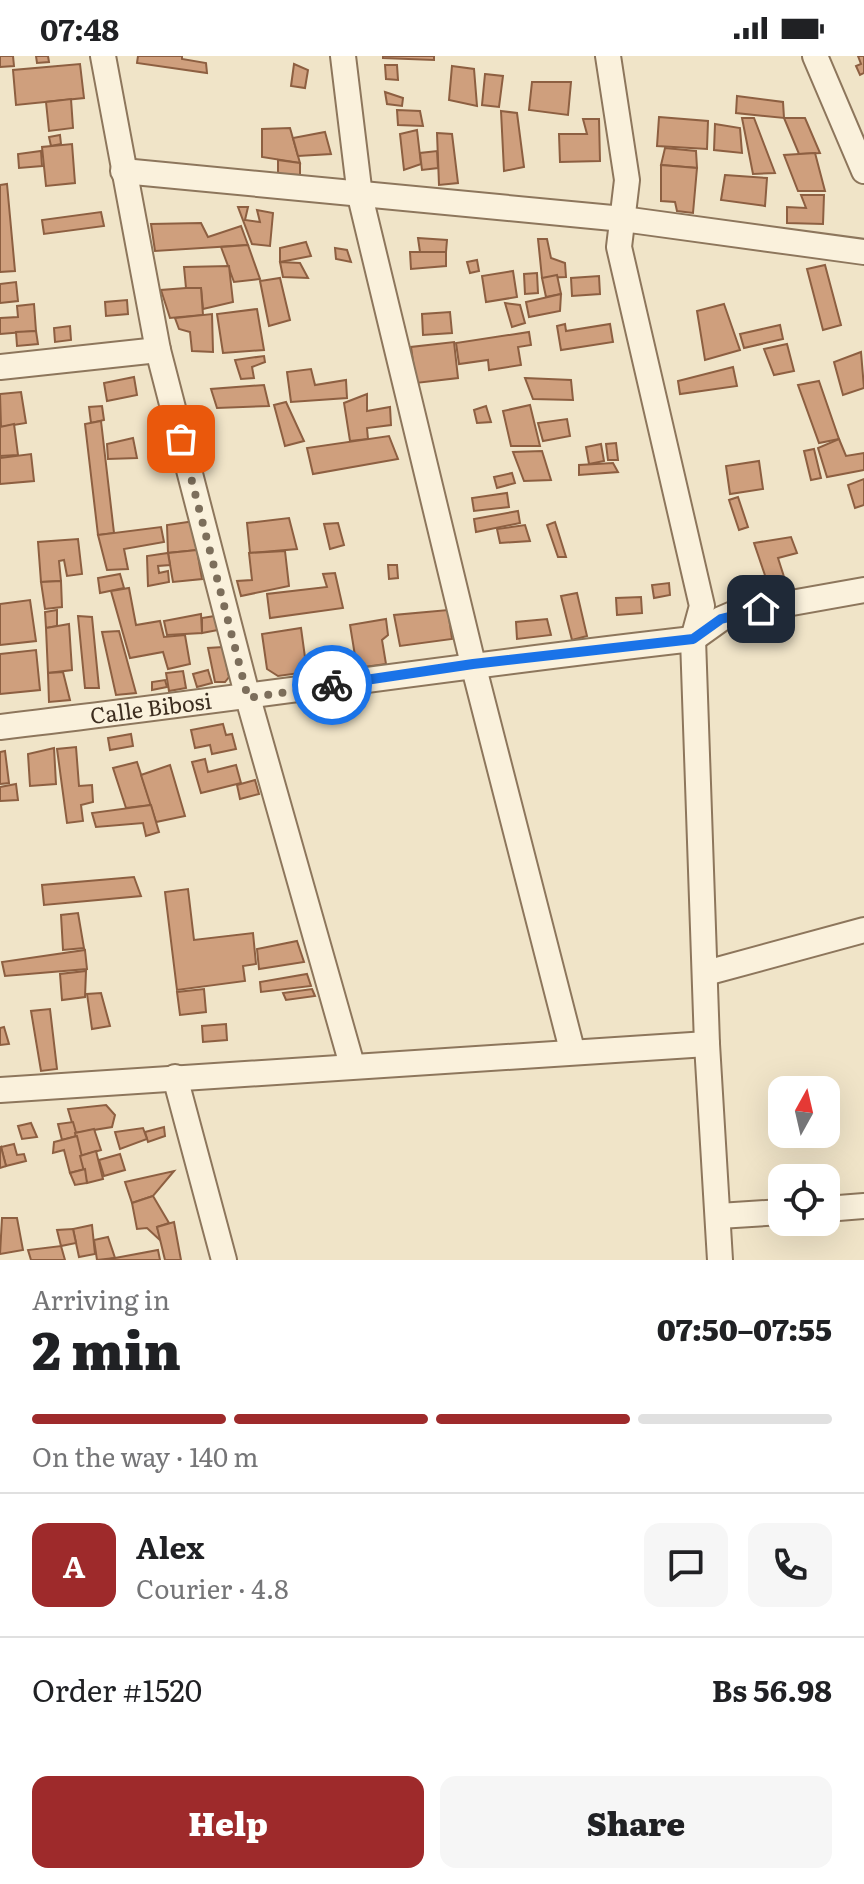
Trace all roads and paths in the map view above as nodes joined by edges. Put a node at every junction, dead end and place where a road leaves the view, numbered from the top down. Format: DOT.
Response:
graph roads {
  1 [pos="103,56"];
  2 [pos="343,56"];
  3 [pos="608,56"];
  4 [pos="815,56"];
  5 [pos="123,171"];
  6 [pos="864,171"];
  7 [pos="360,196"];
  8 [pos="623,219"];
  9 [pos="864,252"];
  10 [pos="158,350"];
  11 [pos="0,367"];
  12 [pos="864,590"];
  13 [pos="693,639"];
  14 [pos="473,664"];
  15 [pos="248,698"];
  16 [pos="0,727"];
  17 [pos="864,930"];
  18 [pos="706,973"];
  19 [pos="707,1044"];
  20 [pos="572,1050"];
  21 [pos="352,1065"];
  22 [pos="175,1077"];
  23 [pos="0,1090"];
  24 [pos="864,1206"];
  25 [pos="840,1208"];
  26 [pos="768,1213"];
  27 [pos="719,1216"];
  28 [pos="224,1260"];
  29 [pos="720,1260"];
  1 -- 5 [label="street"];
  2 -- 7 [label="street"];
  3 -- 8 [label="street"];
  4 -- 6 [label="street"];
  5 -- 7 [label="street"];
  5 -- 10 [label="street"];
  7 -- 8 [label="street"];
  7 -- 14 [label="street"];
  8 -- 9 [label="street"];
  8 -- 13 [label="street"];
  10 -- 11 [label="street"];
  10 -- 15 [label="street"];
  12 -- 13 [label="street, Calle Bibosi"];
  13 -- 14 [label="street, Calle Bibosi"];
  13 -- 18 [label="street"];
  14 -- 15 [label="street, Calle Bibosi"];
  14 -- 20 [label="street"];
  15 -- 16 [label="street, Calle Bibosi"];
  15 -- 21 [label="street"];
  17 -- 18 [label="street"];
  18 -- 19 [label="street"];
  19 -- 20 [label="street"];
  19 -- 27 [label="street"];
  20 -- 21 [label="street"];
  21 -- 22 [label="street"];
  22 -- 23 [label="street"];
  22 -- 28 [label="street"];
  24 -- 25 [label="street"];
  26 -- 27 [label="street"];
  27 -- 29 [label="street"];
}
